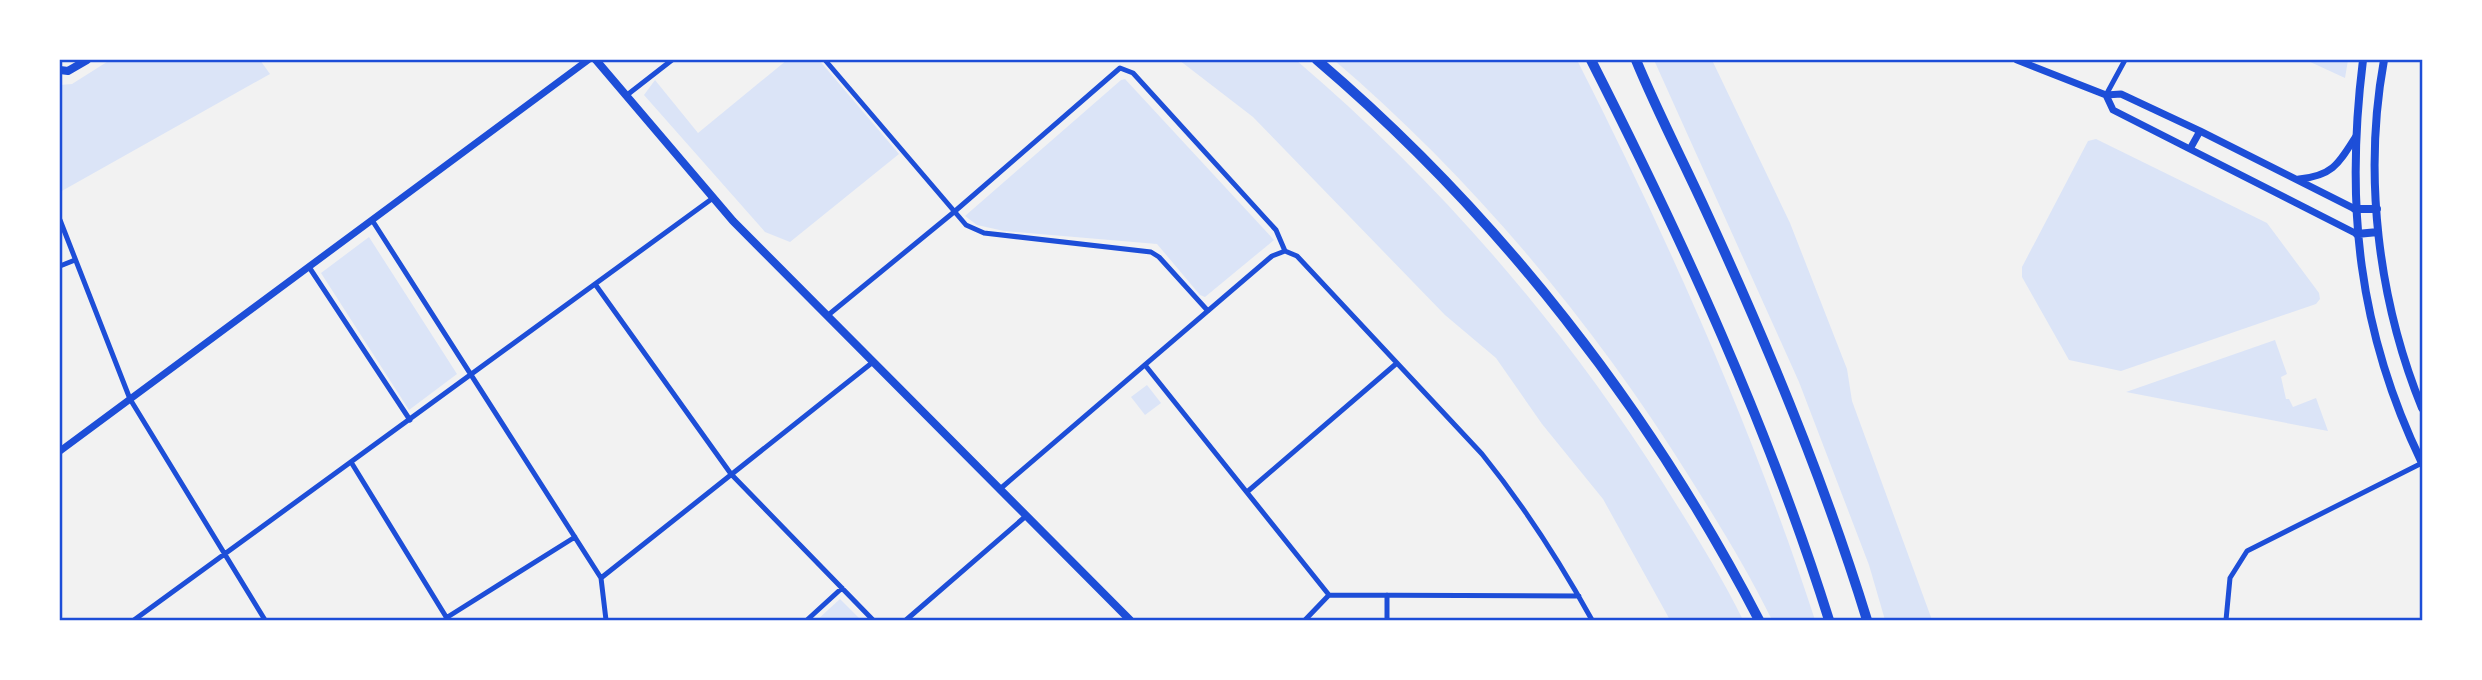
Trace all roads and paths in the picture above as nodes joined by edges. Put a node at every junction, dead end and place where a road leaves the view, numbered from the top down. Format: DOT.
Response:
graph roads {
  1 [pos="87,60"];
  2 [pos="588,60"];
  3 [pos="596,60"];
  4 [pos="672,60"];
  5 [pos="825,60"];
  6 [pos="1317,60"];
  7 [pos="1591,60"];
  8 [pos="1634,60"];
  9 [pos="2017,60"];
  10 [pos="2124,60"];
  11 [pos="2362,60"];
  12 [pos="2384,60"];
  13 [pos="60,70"];
  14 [pos="2106,95"];
  15 [pos="626,96"];
  16 [pos="2200,131"];
  17 [pos="2356,136"];
  18 [pos="2190,149"];
  19 [pos="2297,180"];
  20 [pos="713,198"];
  21 [pos="2355,209"];
  22 [pos="2376,209"];
  23 [pos="954,212"];
  24 [pos="60,220"];
  25 [pos="372,220"];
  26 [pos="2378,232"];
  27 [pos="2357,234"];
  28 [pos="1285,251"];
  29 [pos="75,261"];
  30 [pos="60,266"];
  31 [pos="309,267"];
  32 [pos="594,284"];
  33 [pos="1208,311"];
  34 [pos="827,316"];
  35 [pos="873,362"];
  36 [pos="1397,363"];
  37 [pos="1145,365"];
  38 [pos="472,374"];
  39 [pos="130,399"];
  40 [pos="2423,408"];
  41 [pos="410,419"];
  42 [pos="60,452"];
  43 [pos="351,463"];
  44 [pos="2422,463"];
  45 [pos="731,474"];
  46 [pos="1000,489"];
  47 [pos="1247,492"];
  48 [pos="1026,516"];
  49 [pos="575,537"];
  50 [pos="225,554"];
  51 [pos="601,578"];
  52 [pos="842,588"];
  53 [pos="1329,595"];
  54 [pos="1387,595"];
  55 [pos="1579,596"];
  56 [pos="447,619"];
  57 [pos="134,621"];
  58 [pos="265,621"];
  59 [pos="606,621"];
  60 [pos="807,621"];
  61 [pos="873,621"];
  62 [pos="906,621"];
  63 [pos="1130,621"];
  64 [pos="1305,621"];
  65 [pos="1387,621"];
  66 [pos="1592,621"];
  67 [pos="1759,621"];
  68 [pos="1829,621"];
  69 [pos="1867,621"];
  70 [pos="2226,621"];
  1 -- 13 [label="main road"];
  2 -- 25 [label="street"];
  3 -- 15 [label="main road"];
  4 -- 15 [label="street"];
  5 -- 23 [label="street"];
  6 -- 67 [label="highway"];
  7 -- 68 [label="highway"];
  8 -- 69 [label="highway"];
  9 -- 14 [label="street"];
  10 -- 14 [label="street"];
  11 -- 17 [label="main road"];
  12 -- 22 [label="main road"];
  14 -- 16 [label="street"];
  14 -- 18 [label="street"];
  15 -- 20 [label="main road"];
  16 -- 18 [label="street"];
  16 -- 19 [label="street"];
  17 -- 19 [label="street"];
  17 -- 21 [label="main road"];
  18 -- 27 [label="street"];
  19 -- 21 [label="street"];
  20 -- 32 [label="street"];
  20 -- 34 [label="main road"];
  21 -- 22 [label="main road"];
  21 -- 27 [label="main road"];
  22 -- 26 [label="main road"];
  23 -- 28 [label="street"];
  23 -- 33 [label="street"];
  23 -- 34 [label="street"];
  24 -- 29 [label="street"];
  25 -- 31 [label="street"];
  25 -- 38 [label="street"];
  26 -- 27 [label="main road"];
  26 -- 40 [label="main road"];
  27 -- 44 [label="main road"];
  28 -- 33 [label="street"];
  28 -- 36 [label="street"];
  29 -- 30 [label="street"];
  29 -- 39 [label="street"];
  31 -- 39 [label="street"];
  31 -- 41 [label="street"];
  32 -- 38 [label="street"];
  32 -- 45 [label="street"];
  33 -- 37 [label="street"];
  34 -- 35 [label="main road"];
  35 -- 45 [label="street"];
  35 -- 46 [label="main road"];
  36 -- 47 [label="street"];
  36 -- 55 [label="street"];
  37 -- 46 [label="street"];
  37 -- 47 [label="street"];
  38 -- 41 [label="street"];
  38 -- 49 [label="street"];
  39 -- 42 [label="street"];
  39 -- 50 [label="street"];
  41 -- 43 [label="street"];
  43 -- 50 [label="street"];
  43 -- 56 [label="street"];
  44 -- 70 [label="street"];
  45 -- 51 [label="street"];
  45 -- 52 [label="street"];
  46 -- 48 [label="main road"];
  47 -- 53 [label="street"];
  48 -- 62 [label="street"];
  48 -- 63 [label="main road"];
  49 -- 51 [label="street"];
  49 -- 56 [label="street"];
  50 -- 57 [label="street"];
  50 -- 58 [label="street"];
  51 -- 59 [label="street"];
  52 -- 60 [label="street"];
  52 -- 61 [label="street"];
  53 -- 54 [label="street"];
  53 -- 64 [label="street"];
  54 -- 55 [label="street"];
  54 -- 65 [label="street"];
  55 -- 66 [label="street"];
}
